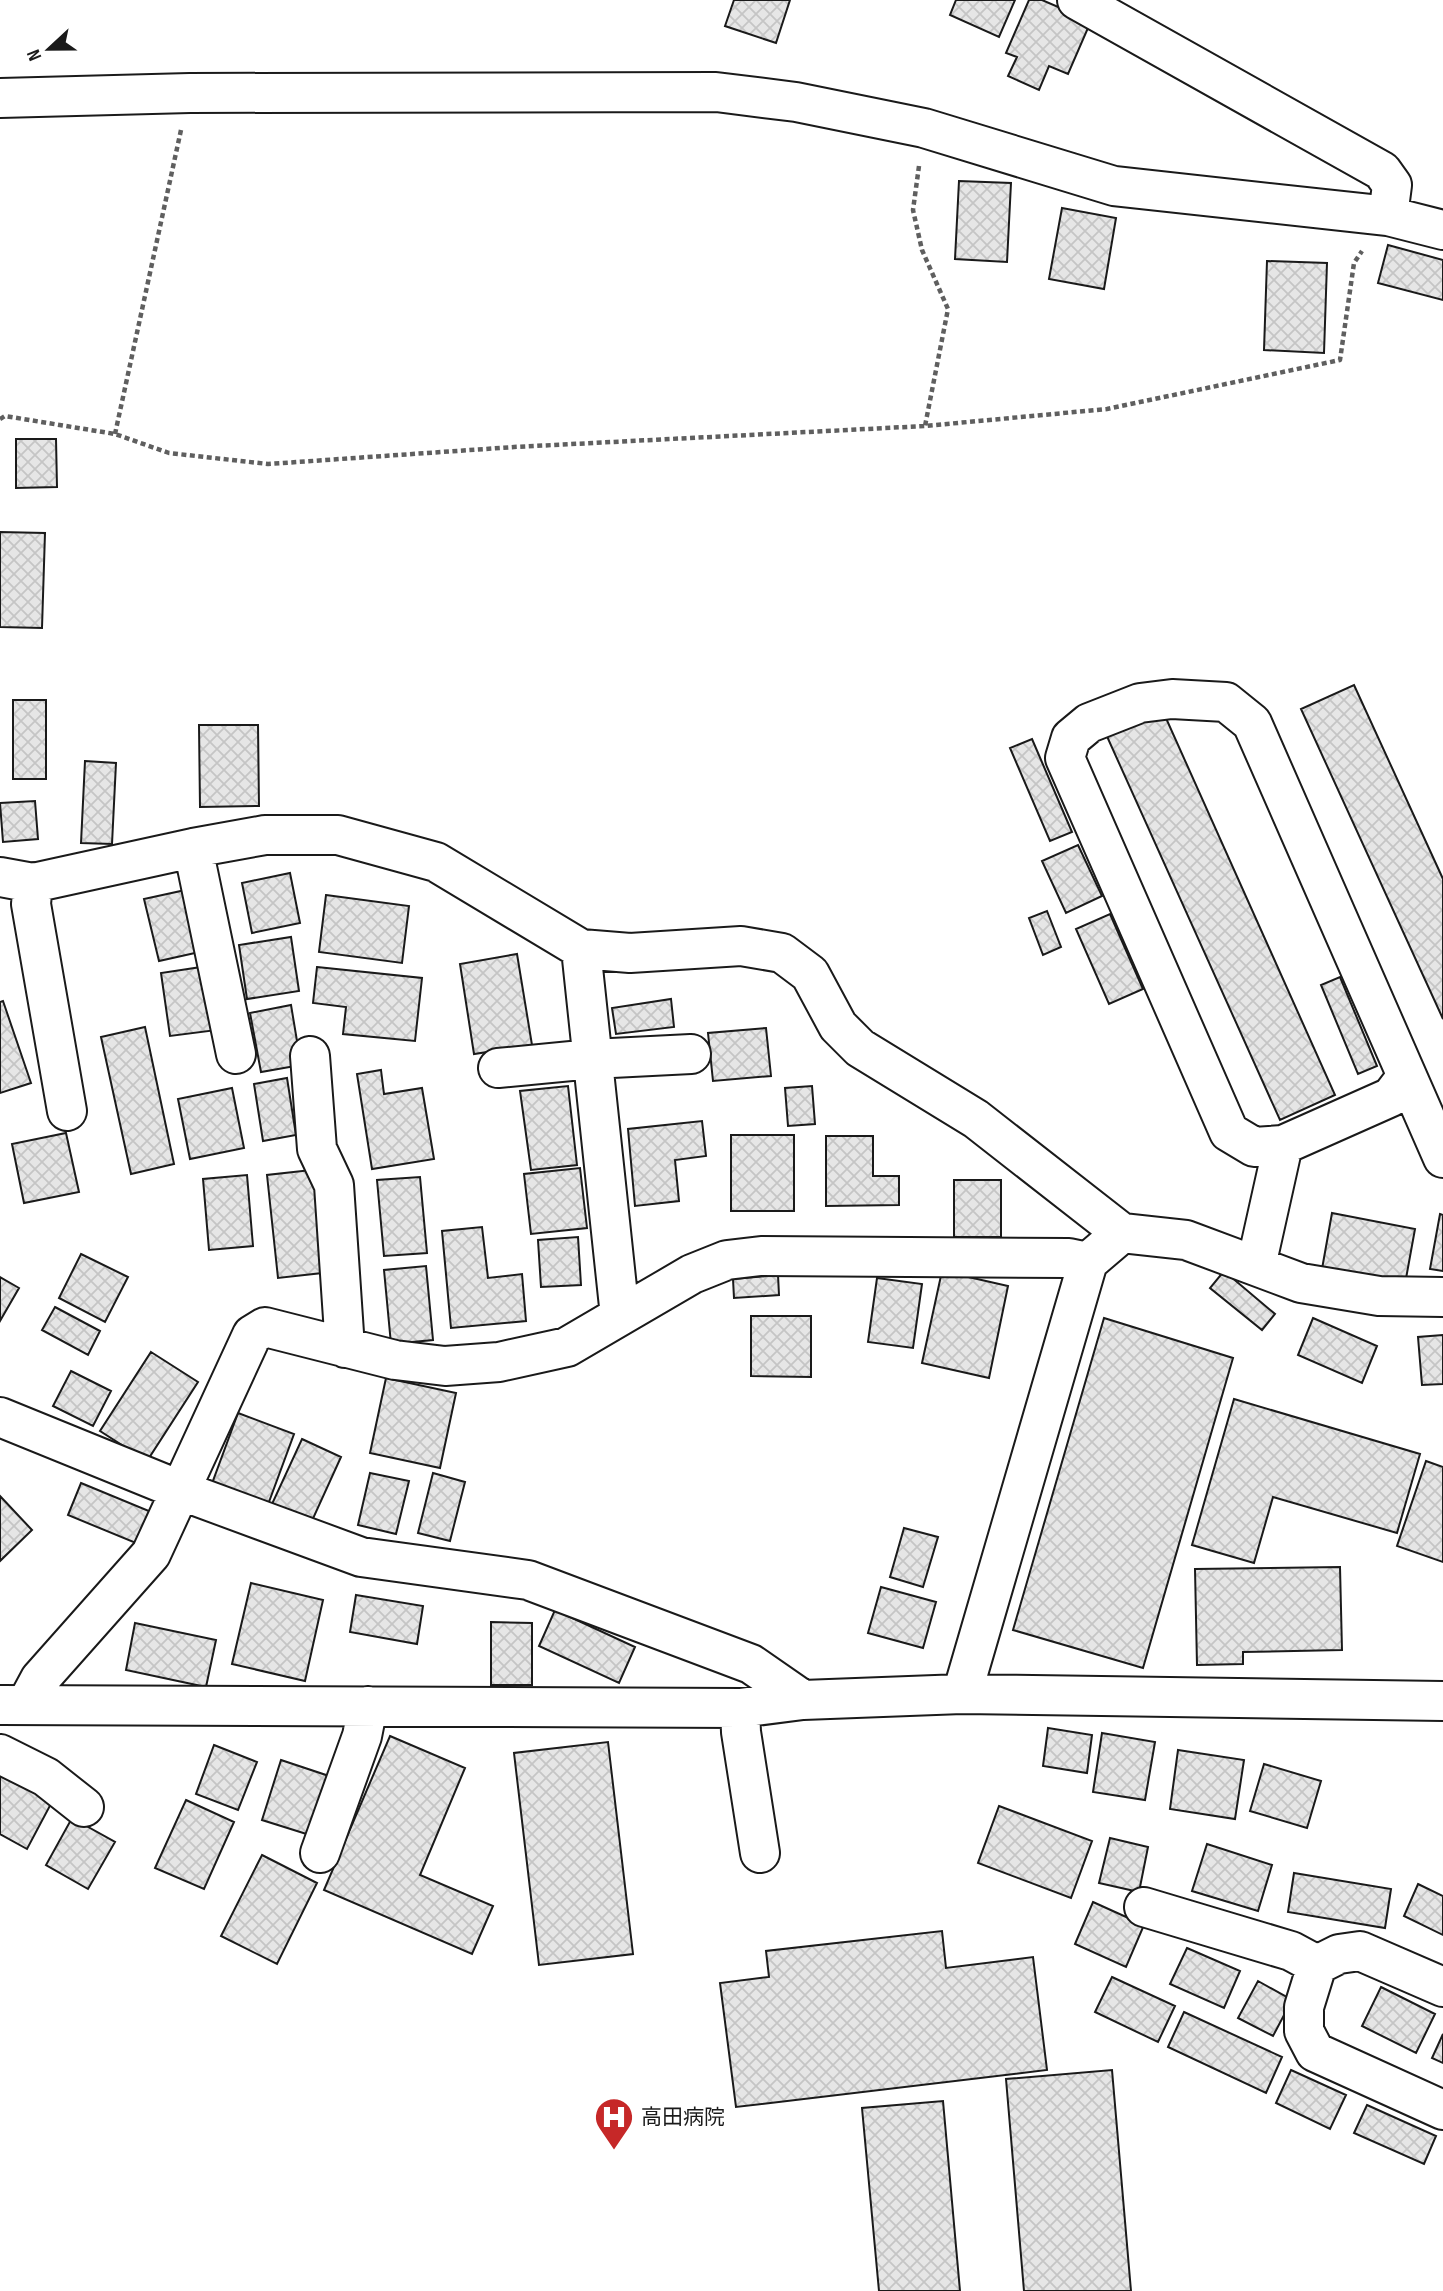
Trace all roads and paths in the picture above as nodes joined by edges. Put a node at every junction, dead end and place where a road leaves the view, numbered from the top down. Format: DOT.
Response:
graph roads {
  1 [pos="1077,0"];
  2 [pos="190,93"];
  3 [pos="0,98"];
  4 [pos="924,128"];
  5 [pos="1388,216"];
  6 [pos="1443,230"];
  7 [pos="0,419"];
  8 [pos="925,426"];
  9 [pos="115,434"];
  10 [pos="193,848"];
  11 [pos="16,880"];
  12 [pos="581,949"];
  13 [pos="236,1054"];
  14 [pos="691,1054"];
  15 [pos="310,1056"];
  16 [pos="592,1059"];
  17 [pos="498,1068"];
  18 [pos="1408,1076"];
  19 [pos="67,1111"];
  20 [pos="1283,1145"];
  21 [pos="1443,1157"];
  22 [pos="1122,1233"];
  23 [pos="1088,1262"];
  24 [pos="1256,1266"];
  25 [pos="1443,1297"];
  26 [pos="620,1316"];
  27 [pos="345,1348"];
  28 [pos="0,1417"];
  29 [pos="182,1490"];
  30 [pos="962,1694"];
  31 [pos="803,1700"];
  32 [pos="1443,1701"];
  33 [pos="13,1705"];
  34 [pos="368,1706"];
  35 [pos="740,1708"];
  36 [pos="0,1754"];
  37 [pos="84,1807"];
  38 [pos="320,1853"];
  39 [pos="760,1853"];
  40 [pos="1144,1908"];
  41 [pos="1317,1965"];
  42 [pos="1443,1987"];
  43 [pos="1443,2110"];
  1 -- 5 [label="street"];
  2 -- 3 [label="street"];
  2 -- 4 [label="street"];
  2 -- 9 [label="path"];
  4 -- 5 [label="street"];
  4 -- 8 [label="path"];
  5 -- 6 [label="street"];
  5 -- 8 [label="path"];
  7 -- 9 [label="path"];
  8 -- 9 [label="path"];
  10 -- 11 [label="street"];
  10 -- 12 [label="street"];
  10 -- 13 [label="street"];
  11 -- 19 [label="street"];
  12 -- 16 [label="street"];
  12 -- 22 [label="street"];
  14 -- 16 [label="street"];
  15 -- 27 [label="street"];
  16 -- 17 [label="street"];
  16 -- 26 [label="street"];
  18 -- 20 [label="street"];
  18 -- 20 [label="street"];
  18 -- 21 [label="street"];
  20 -- 24 [label="street"];
  22 -- 23 [label="street"];
  22 -- 24 [label="street"];
  23 -- 26 [label="street"];
  23 -- 30 [label="street"];
  24 -- 25 [label="street"];
  26 -- 27 [label="street"];
  27 -- 29 [label="street"];
  28 -- 29 [label="street"];
  29 -- 31 [label="street"];
  29 -- 33 [label="street"];
  30 -- 31 [label="street"];
  30 -- 32 [label="street"];
  31 -- 35 [label="street"];
  33 -- 34 [label="street"];
  34 -- 35 [label="street"];
  34 -- 38 [label="street"];
  35 -- 39 [label="street"];
  36 -- 37 [label="street"];
  40 -- 41 [label="street"];
  41 -- 42 [label="street"];
  41 -- 43 [label="street"];
}
